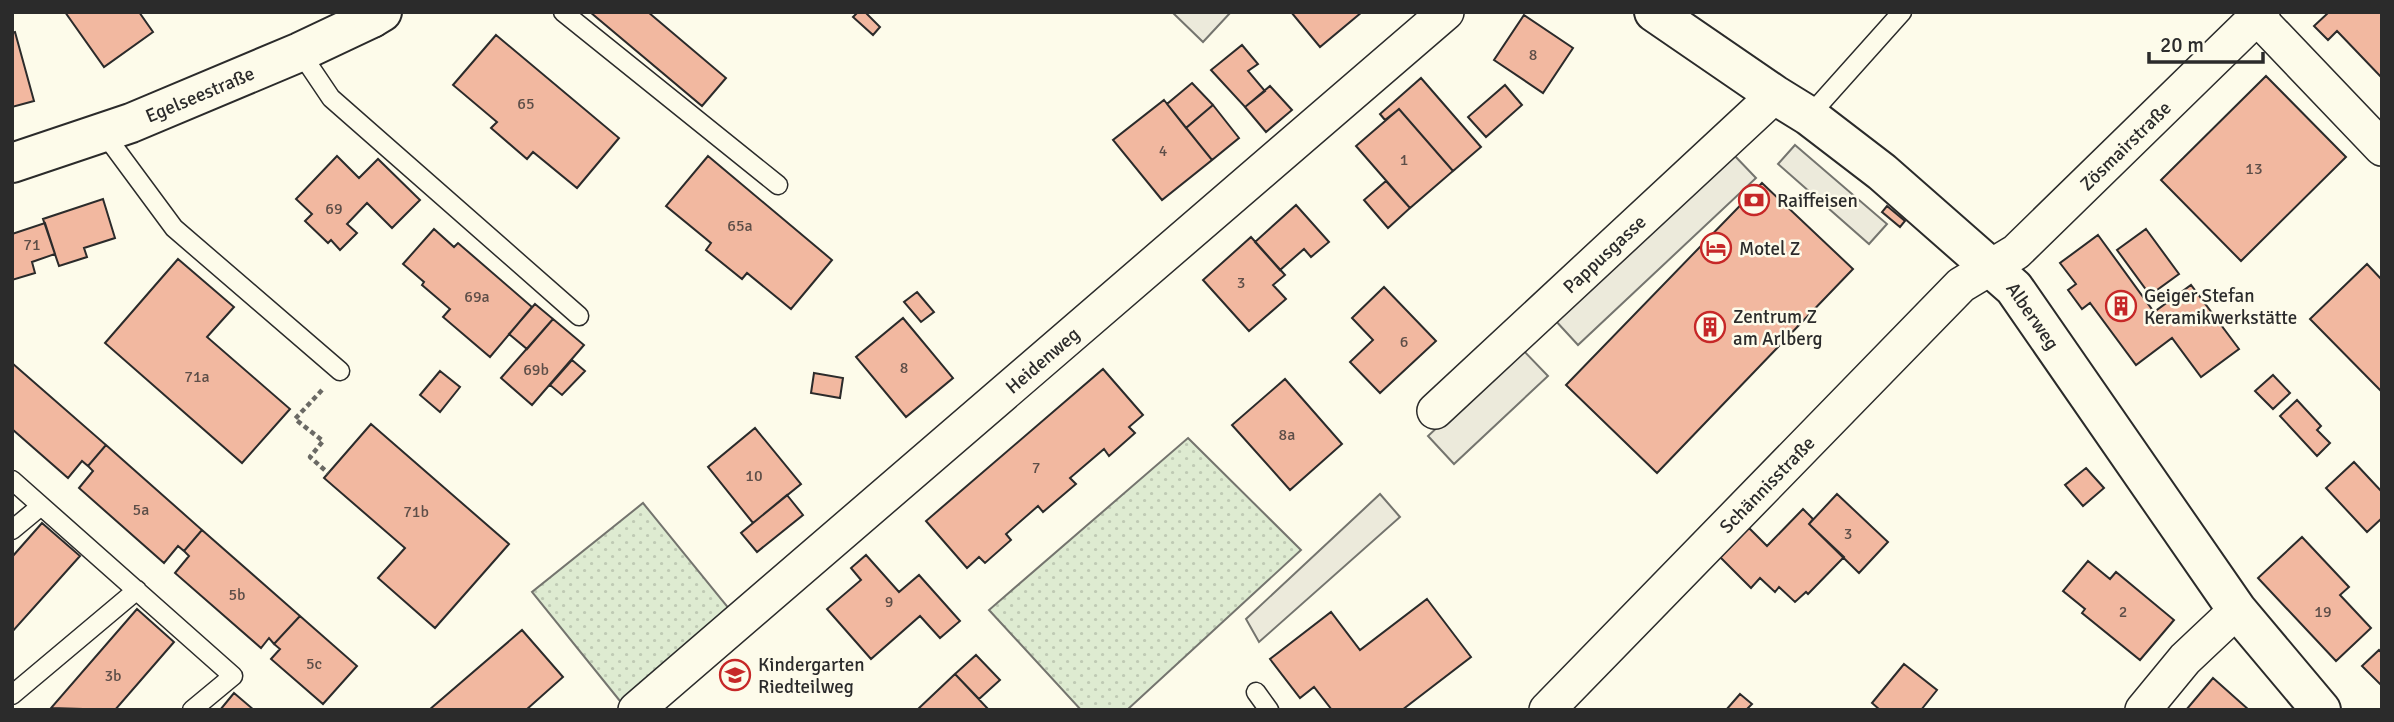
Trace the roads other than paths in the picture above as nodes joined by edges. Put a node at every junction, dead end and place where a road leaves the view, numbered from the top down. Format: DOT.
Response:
graph roads {
  1 [pos="563,12"];
  2 [pos="1446,12"];
  3 [pos="1654,12"];
  4 [pos="1902,12"];
  5 [pos="374,14"];
  6 [pos="2259,15"];
  7 [pos="300,52"];
  8 [pos="1774,95"];
  9 [pos="1809,116"];
  10 [pos="103,132"];
  11 [pos="2382,148"];
  12 [pos="12,163"];
  13 [pos="778,185"];
  14 [pos="1991,267"];
  15 [pos="579,316"];
  16 [pos="340,371"];
  17 [pos="1435,411"];
  18 [pos="12,480"];
  19 [pos="41,506"];
  20 [pos="12,530"];
  21 [pos="136,590"];
  22 [pos="2237,610"];
  23 [pos="1256,692"];
  24 [pos="12,695"];
  25 [pos="192,710"];
  26 [pos="636,710"];
  27 [pos="1269,710"];
  28 [pos="1547,710"];
  29 [pos="2143,710"];
  30 [pos="2321,710"];
  1 -- 13 [label="lane"];
  2 -- 26 [label="street, Heidenweg"];
  3 -- 8 [label="street, Alberweg"];
  4 -- 9 [label="lane"];
  5 -- 7 [label="street, Egelseestraße"];
  6 -- 11 [label="street, Zösmairstraße"];
  6 -- 14 [label="street, Zösmairstraße"];
  7 -- 10 [label="street, Egelseestraße"];
  7 -- 15 [label="lane"];
  8 -- 9 [label="street, Alberweg"];
  8 -- 17 [label="street, Pappusgasse"];
  9 -- 14 [label="street, Alberweg"];
  10 -- 12 [label="street, Egelseestraße"];
  10 -- 16 [label="lane"];
  14 -- 22 [label="street, Alberweg"];
  14 -- 28 [label="street, Schännisstraße"];
  18 -- 19 [label="lane"];
  19 -- 20 [label="lane"];
  19 -- 21 [label="lane"];
  21 -- 24 [label="lane"];
  21 -- 25 [label="lane"];
  22 -- 29 [label="street"];
  22 -- 30 [label="street, Alberweg"];
  23 -- 27 [label="lane"];
}
